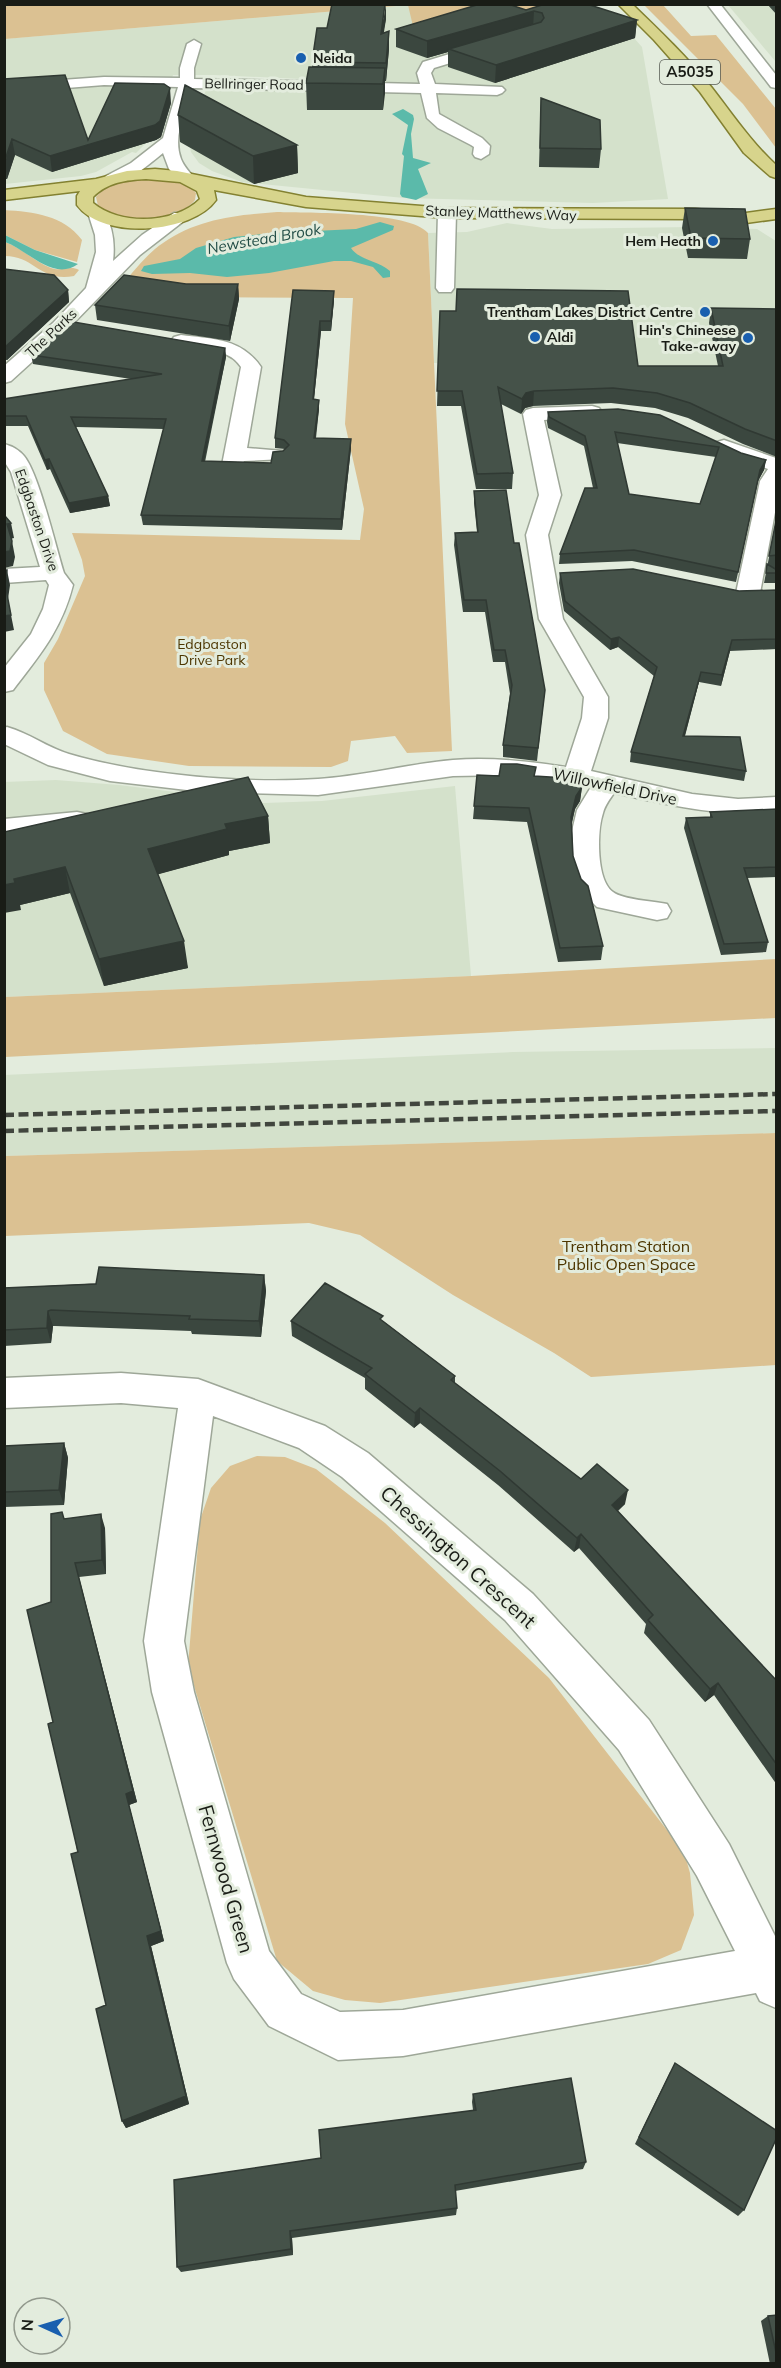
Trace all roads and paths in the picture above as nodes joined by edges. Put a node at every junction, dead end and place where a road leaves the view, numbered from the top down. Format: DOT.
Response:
graph roads {
  1 [pos="624,4"];
  2 [pos="713,4"];
  3 [pos="194,44"];
  4 [pos="502,44"];
  5 [pos="759,62"];
  6 [pos="777,62"];
  7 [pos="187,76"];
  8 [pos="777,84"];
  9 [pos="4,89"];
  10 [pos="429,90"];
  11 [pos="497,90"];
  12 [pos="170,140"];
  13 [pos="750,150"];
  14 [pos="482,154"];
  15 [pos="777,173"];
  16 [pos="190,180"];
  17 [pos="760,180"];
  18 [pos="106,182"];
  19 [pos="4,197"];
  20 [pos="306,202"];
  21 [pos="775,206"];
  22 [pos="244,207"];
  23 [pos="225,209"];
  24 [pos="447,213"];
  25 [pos="94,214"];
  26 [pos="184,216"];
  27 [pos="95,287"];
  28 [pos="445,288"];
  29 [pos="65,322"];
  30 [pos="88,325"];
  31 [pos="168,338"];
  32 [pos="4,376"];
  33 [pos="613,412"];
  34 [pos="710,439"];
  35 [pos="4,450"];
  36 [pos="276,455"];
  37 [pos="777,465"];
  38 [pos="777,473"];
  39 [pos="53,573"];
  40 [pos="4,576"];
  41 [pos="746,592"];
  42 [pos="4,685"];
  43 [pos="5,732"];
  44 [pos="576,776"];
  45 [pos="608,783"];
  46 [pos="777,805"];
  47 [pos="104,818"];
  48 [pos="4,828"];
  49 [pos="657,911"];
  50 [pos="4,1393"];
  51 [pos="198,1394"];
  52 [pos="772,1977"];
  1 -- 13 [label="main road, A5035"];
  2 -- 5 [label="street"];
  3 -- 7 [label="street"];
  4 -- 10 [label="street"];
  5 -- 6 [label="street"];
  5 -- 8 [label="street"];
  7 -- 9 [label="street"];
  7 -- 10 [label="street, Bellringer Road"];
  7 -- 12 [label="street, Bellringer Road"];
  10 -- 11 [label="street, Bellringer Road"];
  10 -- 14 [label="street"];
  12 -- 16 [label="street, Bellringer Road"];
  12 -- 18 [label="street"];
  13 -- 15 [label="main road, A5035"];
  13 -- 17 [label="main road, A5035"];
  16 -- 18 [label="main road, Stanley Matthews Way"];
  16 -- 20 [label="main road, Stanley Matthews Way"];
  16 -- 26 [label="main road"];
  18 -- 19 [label="main road"];
  18 -- 25 [label="main road"];
  19 -- 25 [label="main road"];
  20 -- 22 [label="main road, Stanley Matthews Way"];
  20 -- 24 [label="main road, Stanley Matthews Way"];
  21 -- 24 [label="main road, Stanley Matthews Way"];
  23 -- 26 [label="main road"];
  24 -- 28 [label="street"];
  25 -- 26 [label="main road"];
  25 -- 27 [label="street, The Parks"];
  26 -- 27 [label="street, The Parks"];
  27 -- 29 [label="street, The Parks"];
  29 -- 30 [label="street"];
  29 -- 32 [label="street, The Parks"];
  31 -- 36 [label="street"];
  33 -- 44 [label="street"];
  34 -- 37 [label="street"];
  35 -- 39 [label="street, Edgbaston Drive"];
  38 -- 41 [label="street"];
  39 -- 40 [label="street"];
  39 -- 42 [label="street, Edgbaston Drive"];
  43 -- 44 [label="street, Willowfield Drive"];
  44 -- 45 [label="street, Willowfield Drive"];
  45 -- 46 [label="street, Willowfield Drive"];
  45 -- 49 [label="street"];
  47 -- 48 [label="street"];
  50 -- 51 [label="street, Chessington Crescent"];
  51 -- 52 [label="street, Chessington Crescent"];
  51 -- 52 [label="street, Fernwood Green"];
}
